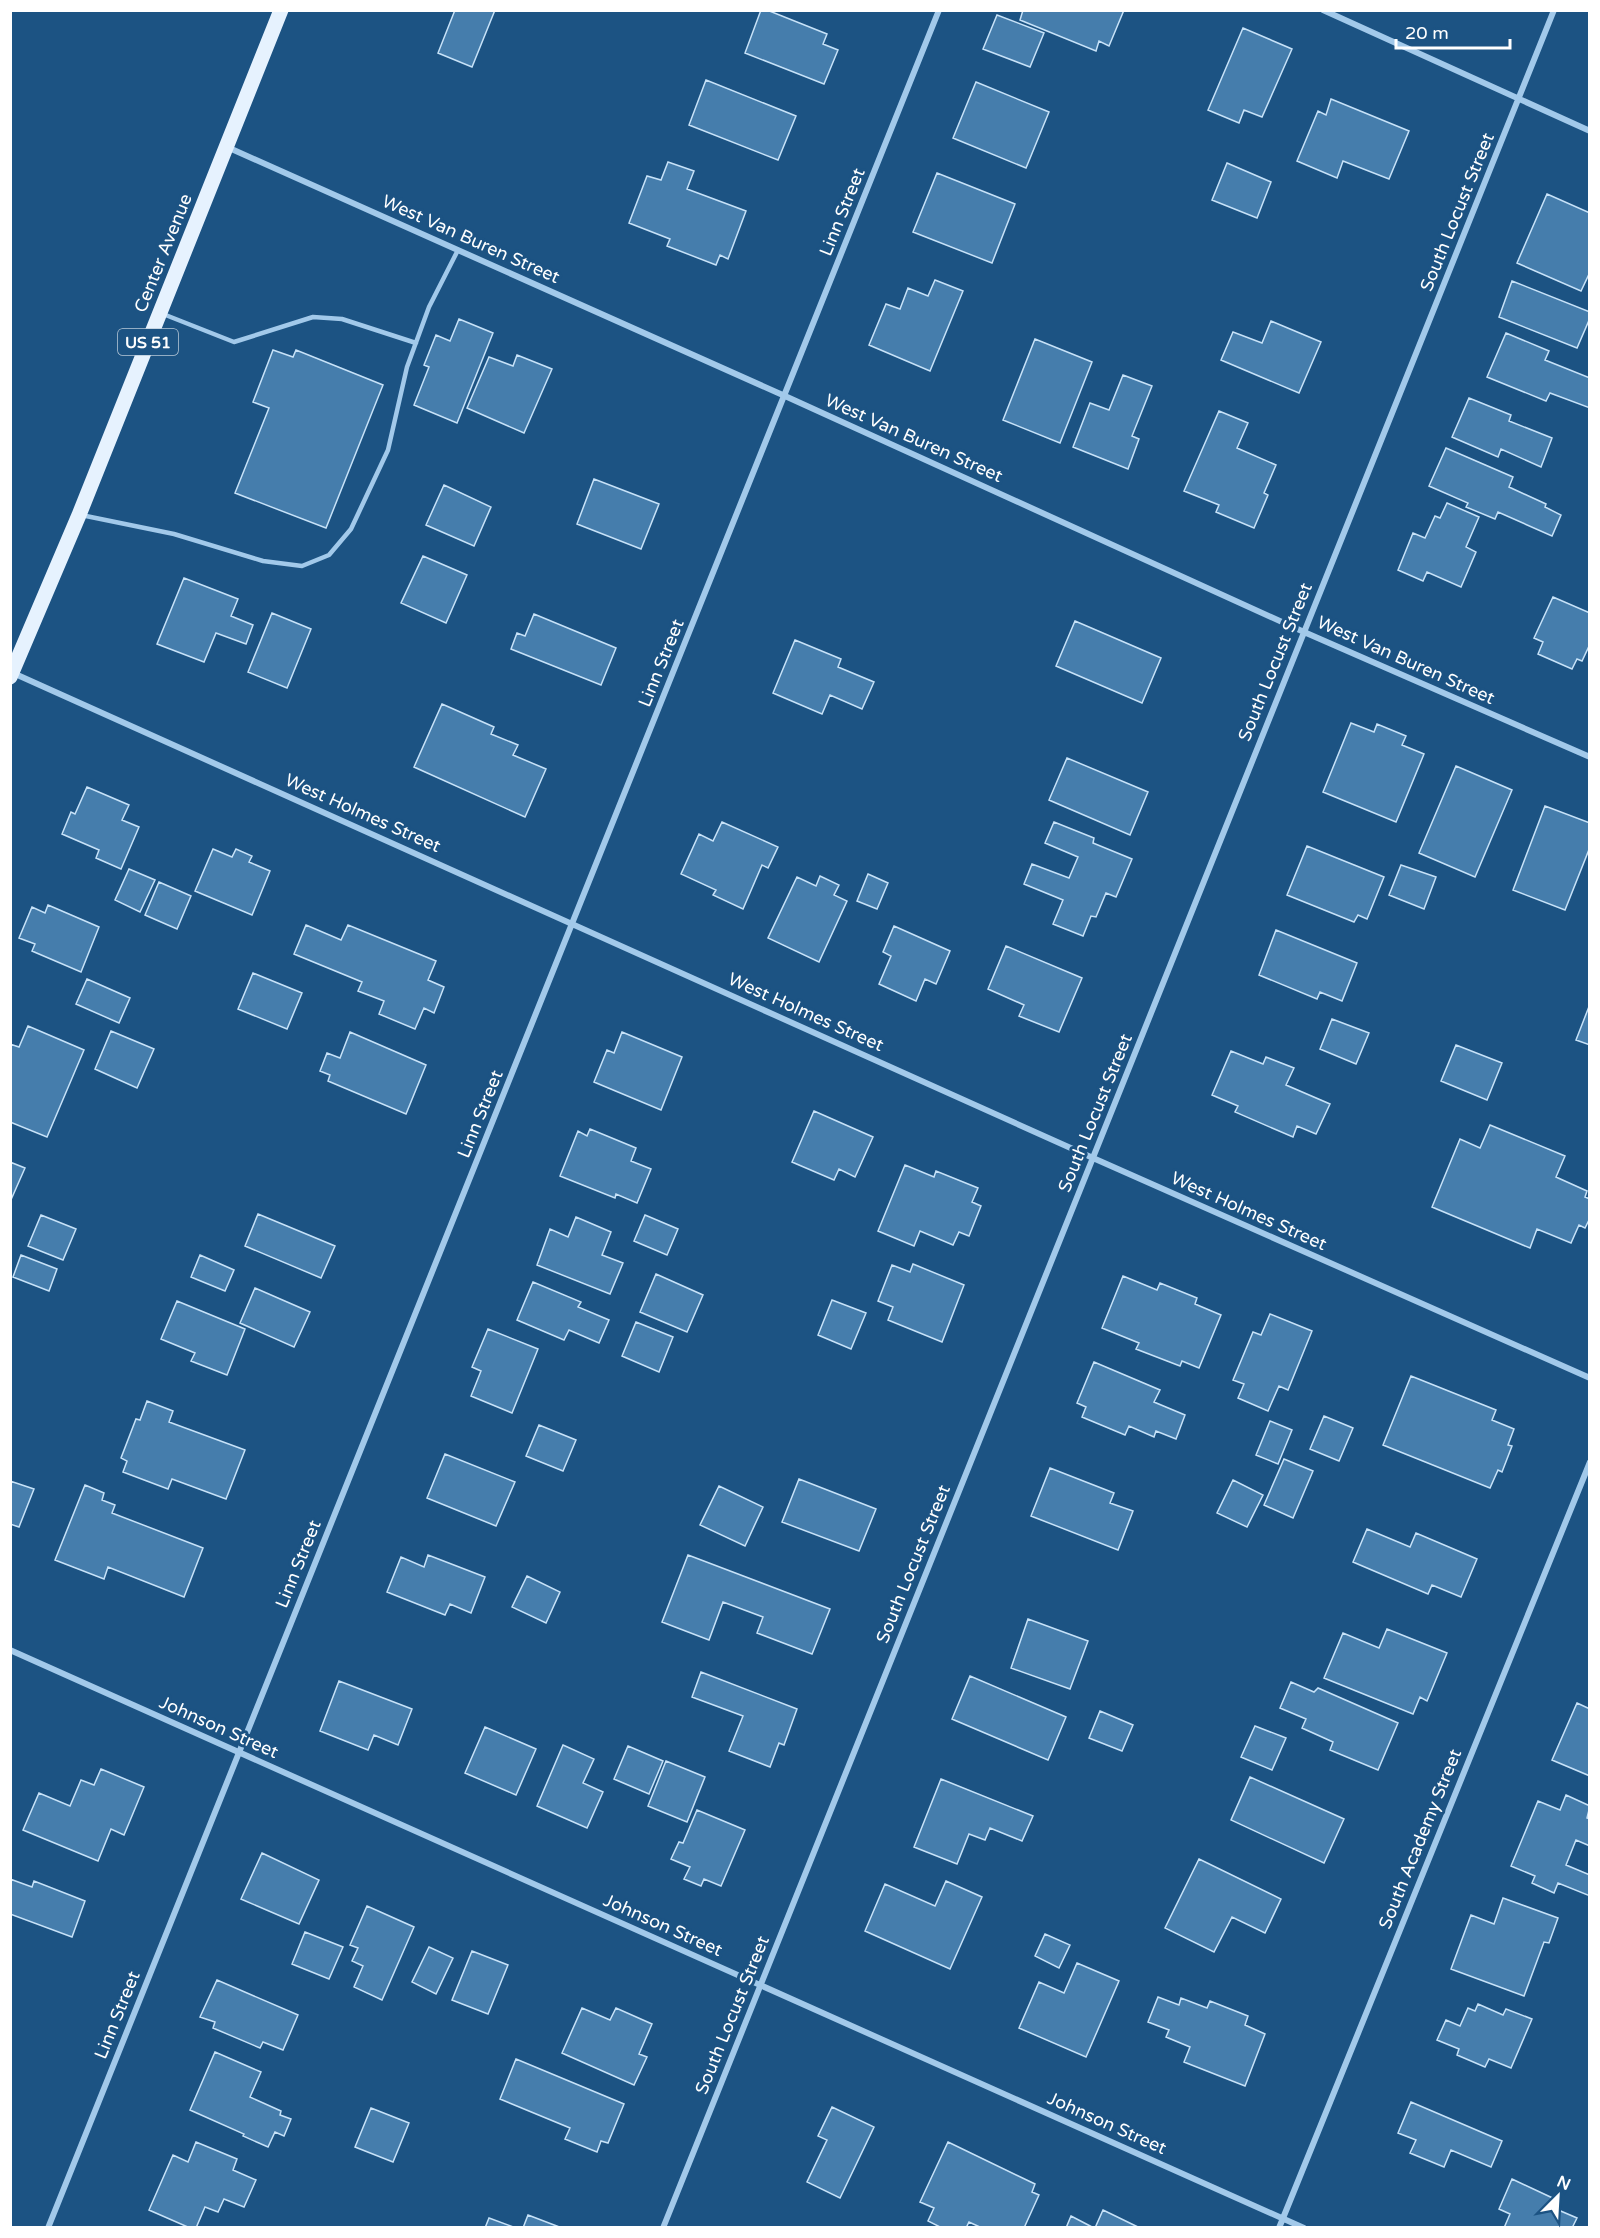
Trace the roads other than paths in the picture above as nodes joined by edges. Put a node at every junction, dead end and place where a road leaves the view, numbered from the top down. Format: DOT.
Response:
graph roads {
  1 [pos="281,10"];
  2 [pos="939,10"];
  3 [pos="1323,10"];
  4 [pos="1554,10"];
  5 [pos="1519,99"];
  6 [pos="1590,130"];
  7 [pos="227,147"];
  8 [pos="458,250"];
  9 [pos="160,313"];
  10 [pos="416,343"];
  11 [pos="785,396"];
  12 [pos="79,515"];
  13 [pos="1304,632"];
  14 [pos="11,674"];
  15 [pos="1590,757"];
  16 [pos="573,923"];
  17 [pos="1093,1158"];
  18 [pos="1590,1378"];
  19 [pos="1590,1462"];
  20 [pos="10,1650"];
  21 [pos="239,1752"];
  22 [pos="760,1985"];
  23 [pos="1282,2218"];
  24 [pos="48,2228"];
  25 [pos="663,2228"];
  26 [pos="1279,2228"];
  27 [pos="1304,2228"];
  1 -- 7 [label="main road, Center Avenue / US 51"];
  2 -- 11 [label="street, Linn Street"];
  3 -- 5 [label="street"];
  4 -- 5 [label="street, South Locust Street"];
  5 -- 6 [label="street"];
  5 -- 13 [label="street, South Locust Street"];
  7 -- 8 [label="street, West Van Buren Street"];
  7 -- 9 [label="main road, Center Avenue / US 51"];
  8 -- 10 [label="lane"];
  8 -- 11 [label="street, West Van Buren Street"];
  9 -- 10 [label="lane"];
  9 -- 12 [label="main road, Center Avenue / US 51"];
  10 -- 12 [label="lane"];
  11 -- 13 [label="street, West Van Buren Street"];
  11 -- 16 [label="street, Linn Street"];
  12 -- 14 [label="main road, Center Avenue / US 51"];
  13 -- 15 [label="street, West Van Buren Street"];
  13 -- 17 [label="street, South Locust Street"];
  14 -- 16 [label="street, West Holmes Street"];
  16 -- 17 [label="street, West Holmes Street"];
  16 -- 21 [label="street, Linn Street"];
  17 -- 18 [label="street, West Holmes Street"];
  17 -- 22 [label="street, South Locust Street"];
  19 -- 23 [label="street, South Academy Street"];
  20 -- 21 [label="street, Johnson Street"];
  21 -- 22 [label="street, Johnson Street"];
  21 -- 24 [label="street, Linn Street"];
  22 -- 23 [label="street, Johnson Street"];
  22 -- 25 [label="street, South Locust Street"];
  23 -- 26 [label="street, South Academy Street"];
  23 -- 27 [label="street, Johnson Street"];
}
